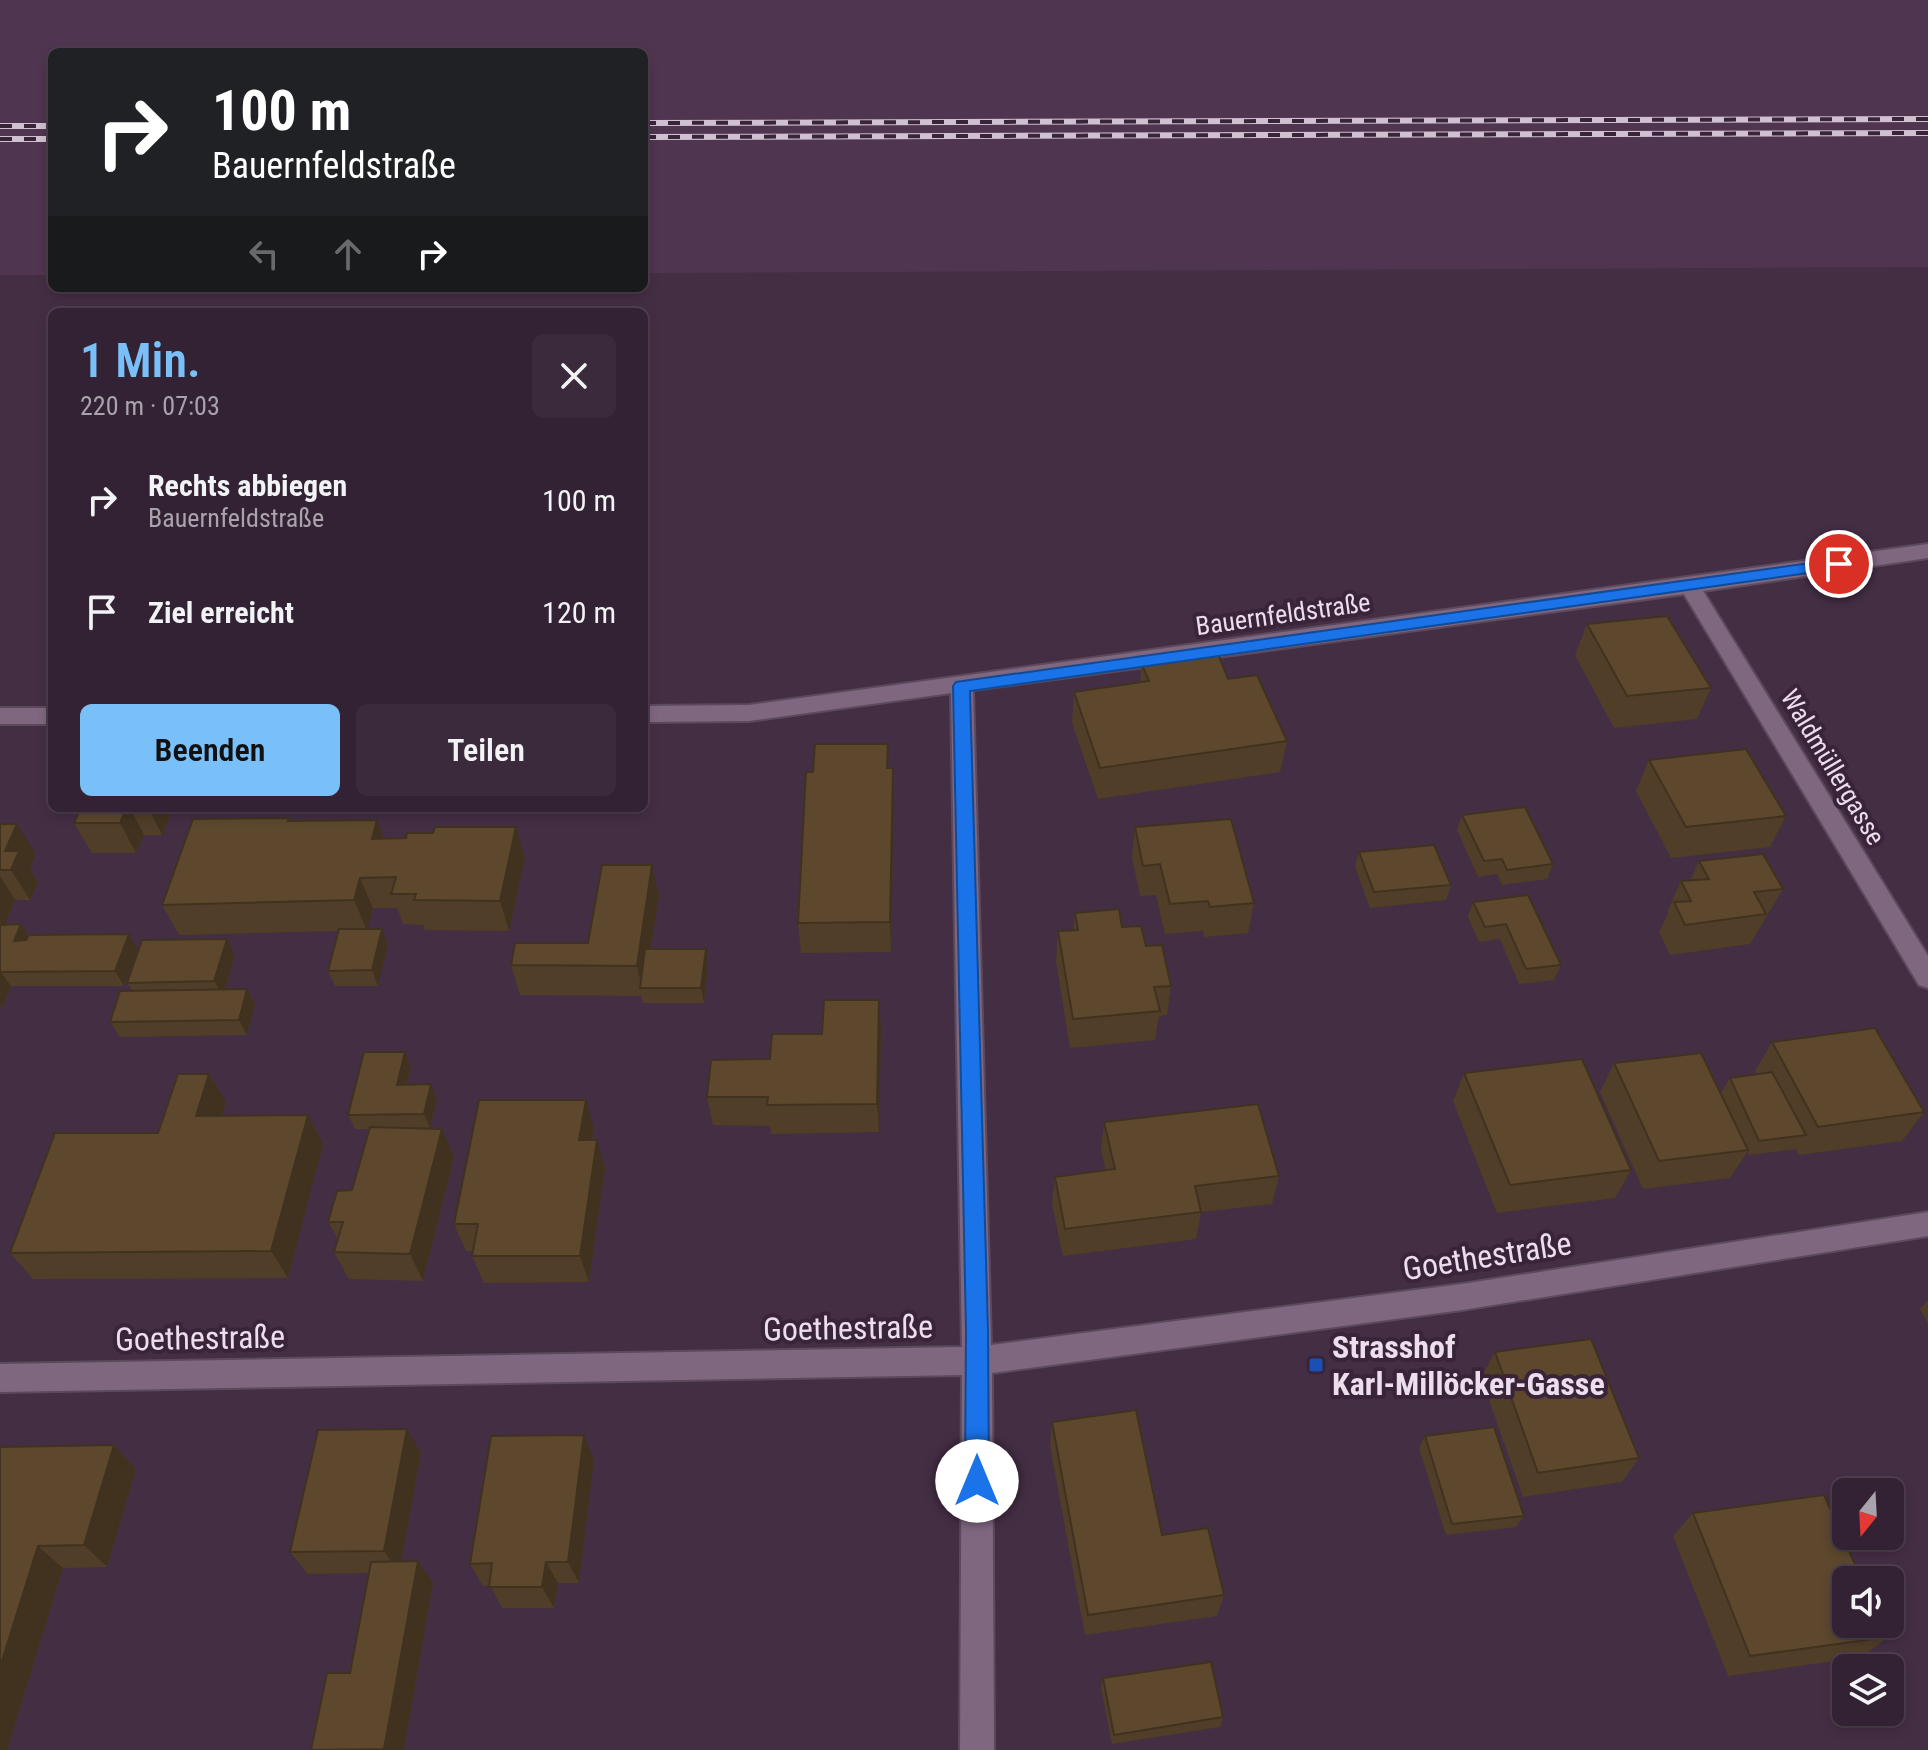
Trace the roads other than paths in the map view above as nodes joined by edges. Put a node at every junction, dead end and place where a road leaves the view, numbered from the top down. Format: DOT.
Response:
graph roads {
  1 [pos="1928,551"];
  2 [pos="1690,586"];
  3 [pos="962,686"];
  4 [pos="648,714"];
  5 [pos="0,716"];
  6 [pos="48,716"];
  7 [pos="1928,978"];
  8 [pos="1928,1224"];
  9 [pos="977,1361"];
  10 [pos="0,1378"];
  11 [pos="977,1750"];
  1 -- 2 [label="street, Bauernfeldstraße"];
  2 -- 3 [label="street, Bauernfeldstraße"];
  2 -- 7 [label="street, Waldmüllergasse"];
  3 -- 4 [label="street, Bauernfeldstraße"];
  3 -- 9 [label="street"];
  5 -- 6 [label="street"];
  8 -- 9 [label="street, Goethestraße"];
  9 -- 10 [label="street, Goethestraße"];
  9 -- 11 [label="street"];
}
